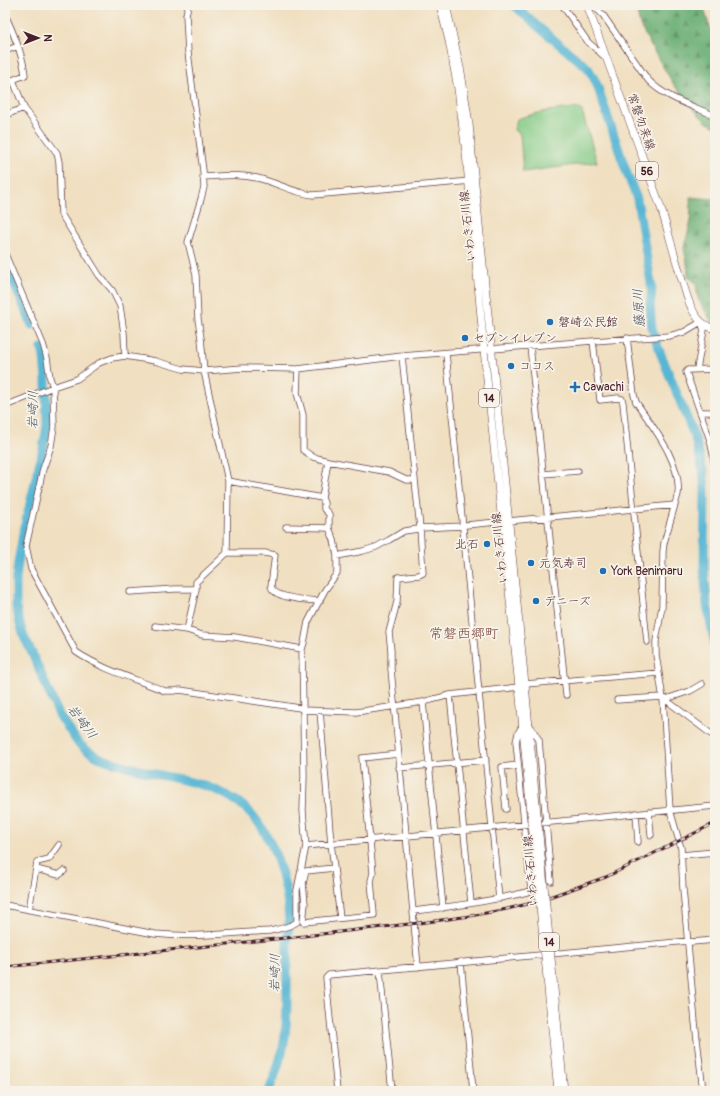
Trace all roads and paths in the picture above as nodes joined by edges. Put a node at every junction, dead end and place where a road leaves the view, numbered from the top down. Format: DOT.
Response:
graph roads {
  1 [pos="188,5"];
  2 [pos="440,5"];
  3 [pos="446,5"];
  4 [pos="562,5"];
  5 [pos="587,5"];
  6 [pos="593,5"];
  7 [pos="5,20"];
  8 [pos="18,46"];
  9 [pos="5,51"];
  10 [pos="607,59"];
  11 [pos="13,80"];
  12 [pos="5,83"];
  13 [pos="24,108"];
  14 [pos="5,115"];
  15 [pos="715,116"];
  16 [pos="203,177"];
  17 [pos="472,181"];
  18 [pos="5,254"];
  19 [pos="701,322"];
  20 [pos="715,329"];
  21 [pos="627,338"];
  22 [pos="593,341"];
  23 [pos="530,346"];
  24 [pos="492,349"];
  25 [pos="484,350"];
  26 [pos="446,353"];
  27 [pos="125,356"];
  28 [pos="402,356"];
  29 [pos="298,369"];
  30 [pos="697,369"];
  31 [pos="715,369"];
  32 [pos="204,371"];
  33 [pos="51,388"];
  34 [pos="5,406"];
  35 [pos="700,412"];
  36 [pos="715,412"];
  37 [pos="714,454"];
  38 [pos="328,461"];
  39 [pos="715,466"];
  40 [pos="578,471"];
  41 [pos="543,474"];
  42 [pos="415,480"];
  43 [pos="228,481"];
  44 [pos="322,498"];
  45 [pos="675,505"];
  46 [pos="634,509"];
  47 [pos="548,517"];
  48 [pos="505,521"];
  49 [pos="463,526"];
  50 [pos="286,527"];
  51 [pos="329,528"];
  52 [pos="417,529"];
  53 [pos="227,553"];
  54 [pos="337,556"];
  55 [pos="196,589"];
  56 [pos="130,592"];
  57 [pos="320,601"];
  58 [pos="155,626"];
  59 [pos="187,630"];
  60 [pos="647,642"];
  61 [pos="302,649"];
  62 [pos="659,673"];
  63 [pos="564,681"];
  64 [pos="702,684"];
  65 [pos="522,686"];
  66 [pos="479,691"];
  67 [pos="450,695"];
  68 [pos="566,695"];
  69 [pos="664,698"];
  70 [pos="617,700"];
  71 [pos="423,702"];
  72 [pos="394,707"];
  73 [pos="303,710"];
  74 [pos="320,711"];
  75 [pos="526,724"];
  76 [pos="715,737"];
  77 [pos="398,754"];
  78 [pos="486,760"];
  79 [pos="457,763"];
  80 [pos="518,765"];
  81 [pos="429,766"];
  82 [pos="399,768"];
  83 [pos="532,793"];
  84 [pos="715,806"];
  85 [pos="506,809"];
  86 [pos="670,810"];
  87 [pos="649,812"];
  88 [pos="636,813"];
  89 [pos="545,822"];
  90 [pos="524,824"];
  91 [pos="492,827"];
  92 [pos="464,830"];
  93 [pos="436,833"];
  94 [pos="651,835"];
  95 [pos="405,836"];
  96 [pos="370,839"];
  97 [pos="638,842"];
  98 [pos="331,843"];
  99 [pos="59,845"];
  100 [pos="306,846"];
  101 [pos="715,852"];
  102 [pos="681,855"];
  103 [pos="334,868"];
  104 [pos="36,869"];
  105 [pos="64,871"];
  106 [pos="551,881"];
  107 [pos="499,899"];
  108 [pos="471,903"];
  109 [pos="5,905"];
  110 [pos="443,908"];
  111 [pos="29,910"];
  112 [pos="413,911"];
  113 [pos="340,918"];
  114 [pos="715,940"];
  115 [pos="688,941"];
  116 [pos="460,962"];
  117 [pos="418,967"];
  118 [pos="380,971"];
  119 [pos="337,1091"];
  120 [pos="392,1091"];
  121 [pos="473,1091"];
  122 [pos="558,1091"];
  123 [pos="564,1091"];
  124 [pos="703,1091"];
  1 -- 16 [label="street"];
  2 -- 17 [label="main road, いわき石川線 / 14"];
  3 -- 17 [label="main road, いわき石川線 / 14"];
  4 -- 10 [label="street"];
  5 -- 10 [label="main road, 常磐勿来線 / 56"];
  6 -- 15 [label="street"];
  7 -- 8 [label="street"];
  8 -- 9 [label="street"];
  8 -- 11 [label="street"];
  10 -- 19 [label="main road, 常磐勿来線 / 56"];
  11 -- 12 [label="street"];
  11 -- 13 [label="street"];
  13 -- 14 [label="street"];
  13 -- 27 [label="street"];
  16 -- 17 [label="street"];
  16 -- 32 [label="street"];
  17 -- 24 [label="main road, いわき石川線 / 14"];
  17 -- 25 [label="main road, いわき石川線 / 14"];
  18 -- 33 [label="street"];
  19 -- 20 [label="main road, 常磐勿来線 / 56"];
  19 -- 21 [label="street"];
  19 -- 30 [label="street"];
  21 -- 22 [label="street"];
  21 -- 45 [label="street"];
  22 -- 23 [label="street"];
  22 -- 46 [label="street"];
  23 -- 24 [label="street"];
  23 -- 41 [label="street"];
  24 -- 25 [label="street"];
  24 -- 48 [label="main road, いわき石川線 / 14"];
  25 -- 26 [label="street"];
  25 -- 48 [label="main road, いわき石川線 / 14"];
  26 -- 28 [label="street"];
  26 -- 49 [label="street"];
  27 -- 32 [label="street"];
  27 -- 33 [label="street"];
  28 -- 29 [label="street"];
  28 -- 42 [label="street"];
  29 -- 32 [label="street"];
  29 -- 38 [label="street"];
  30 -- 31 [label="street"];
  30 -- 35 [label="street"];
  32 -- 43 [label="street"];
  33 -- 34 [label="street"];
  33 -- 73 [label="street"];
  35 -- 36 [label="street"];
  35 -- 37 [label="street"];
  37 -- 39 [label="street"];
  38 -- 42 [label="street"];
  38 -- 44 [label="street"];
  40 -- 41 [label="street"];
  41 -- 47 [label="street"];
  42 -- 52 [label="street"];
  43 -- 44 [label="street"];
  43 -- 53 [label="street"];
  44 -- 51 [label="street"];
  45 -- 46 [label="street"];
  45 -- 62 [label="street"];
  46 -- 47 [label="street"];
  46 -- 60 [label="street"];
  47 -- 48 [label="street"];
  47 -- 63 [label="street"];
  48 -- 49 [label="street"];
  48 -- 65 [label="main road, いわき石川線 / 14"];
  49 -- 52 [label="street"];
  49 -- 66 [label="street"];
  50 -- 51 [label="street"];
  51 -- 54 [label="street"];
  52 -- 54 [label="street"];
  52 -- 72 [label="street"];
  53 -- 55 [label="street"];
  53 -- 57 [label="street"];
  54 -- 57 [label="street"];
  55 -- 56 [label="street"];
  55 -- 59 [label="street"];
  57 -- 61 [label="street"];
  58 -- 59 [label="street"];
  59 -- 61 [label="street"];
  61 -- 73 [label="street"];
  62 -- 63 [label="street"];
  62 -- 69 [label="street"];
  63 -- 65 [label="street"];
  63 -- 68 [label="street"];
  64 -- 69 [label="street"];
  65 -- 66 [label="street"];
  65 -- 75 [label="main road, いわき石川線 / 14"];
  66 -- 67 [label="street"];
  66 -- 78 [label="street"];
  67 -- 71 [label="street"];
  67 -- 79 [label="street"];
  69 -- 70 [label="street"];
  69 -- 76 [label="street"];
  69 -- 86 [label="street"];
  71 -- 72 [label="street"];
  71 -- 81 [label="street"];
  72 -- 74 [label="street"];
  72 -- 77 [label="street"];
  73 -- 74 [label="street"];
  73 -- 100 [label="street"];
  74 -- 98 [label="street"];
  75 -- 80 [label="street"];
  75 -- 83 [label="main road, いわき石川線 / 14"];
  75 -- 89 [label="street"];
  77 -- 82 [label="street"];
  77 -- 96 [label="street"];
  78 -- 79 [label="street"];
  78 -- 91 [label="street"];
  79 -- 81 [label="street"];
  79 -- 92 [label="street"];
  80 -- 85 [label="street"];
  80 -- 90 [label="street"];
  81 -- 82 [label="street"];
  81 -- 93 [label="street"];
  82 -- 95 [label="street"];
  83 -- 122 [label="main road, いわき石川線 / 14, bridge"];
  83 -- 123 [label="main road, いわき石川線 / 14, bridge"];
  84 -- 86 [label="street"];
  86 -- 87 [label="street"];
  86 -- 102 [label="street"];
  87 -- 88 [label="street"];
  87 -- 94 [label="street"];
  88 -- 89 [label="street"];
  88 -- 97 [label="street"];
  89 -- 90 [label="street"];
  89 -- 106 [label="street"];
  90 -- 91 [label="street"];
  90 -- 107 [label="street"];
  91 -- 92 [label="street"];
  91 -- 107 [label="street"];
  92 -- 93 [label="street"];
  92 -- 108 [label="street"];
  93 -- 95 [label="street"];
  93 -- 110 [label="street"];
  95 -- 96 [label="street"];
  95 -- 112 [label="street"];
  96 -- 98 [label="street"];
  96 -- 113 [label="street"];
  98 -- 100 [label="street"];
  98 -- 103 [label="street"];
  99 -- 104 [label="street"];
  100 -- 111 [label="street"];
  101 -- 102 [label="street"];
  102 -- 115 [label="street"];
  103 -- 113 [label="street"];
  103 -- 113 [label="street"];
  104 -- 105 [label="street"];
  104 -- 111 [label="street"];
  107 -- 108 [label="street"];
  108 -- 110 [label="street"];
  109 -- 111 [label="street"];
  110 -- 112 [label="street"];
  112 -- 117 [label="street"];
  114 -- 115 [label="street"];
  115 -- 116 [label="street"];
  115 -- 124 [label="street"];
  116 -- 117 [label="street"];
  116 -- 121 [label="street"];
  117 -- 118 [label="street"];
  118 -- 119 [label="street"];
  118 -- 120 [label="street"];
}
